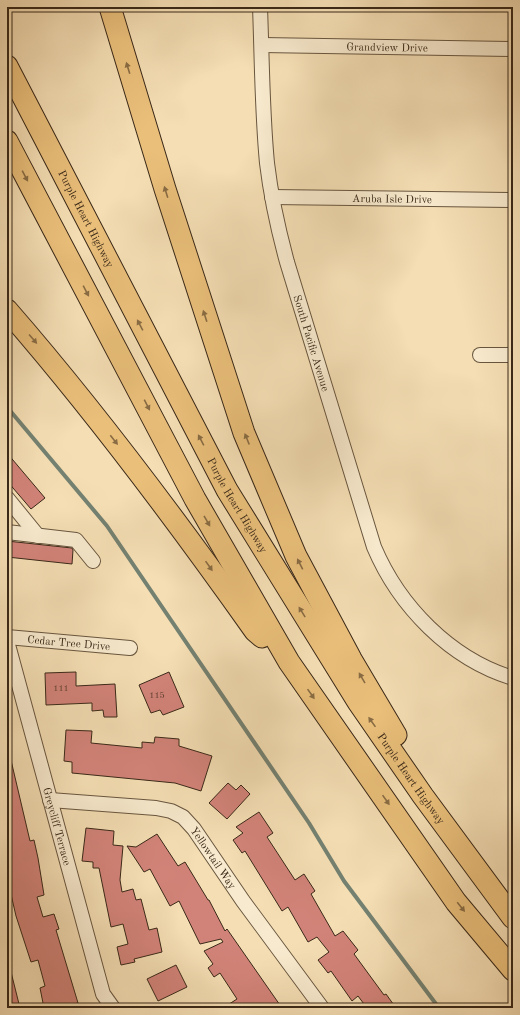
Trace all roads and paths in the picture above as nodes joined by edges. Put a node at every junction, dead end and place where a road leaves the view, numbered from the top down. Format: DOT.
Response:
graph roads {
  1 [pos="110,7"];
  2 [pos="260,7"];
  3 [pos="262,45"];
  4 [pos="513,49"];
  5 [pos="7,66"];
  6 [pos="7,141"];
  7 [pos="272,197"];
  8 [pos="513,200"];
  9 [pos="7,310"];
  10 [pos="480,355"];
  11 [pos="513,355"];
  12 [pos="7,498"];
  13 [pos="7,532"];
  14 [pos="38,536"];
  15 [pos="93,561"];
  16 [pos="7,637"];
  17 [pos="7,641"];
  18 [pos="130,648"];
  19 [pos="289,662"];
  20 [pos="513,678"];
  21 [pos="50,800"];
  22 [pos="475,868"];
  23 [pos="513,918"];
  24 [pos="513,970"];
  25 [pos="114,1008"];
  26 [pos="322,1008"];
  22 -- 1 [label="highway, one-way"];
  2 -- 3 [label="street, South Pacific Avenue"];
  3 -- 4 [label="street, Grandview Drive"];
  3 -- 7 [label="street, South Pacific Avenue"];
  22 -- 5 [label="highway, Purple Heart Highway, one-way"];
  6 -- 19 [label="highway, one-way"];
  7 -- 8 [label="street, Aruba Isle Drive"];
  7 -- 20 [label="street, South Pacific Avenue"];
  9 -- 19 [label="highway, one-way"];
  10 -- 11 [label="street"];
  12 -- 14 [label="street"];
  13 -- 14 [label="street"];
  14 -- 15 [label="street"];
  16 -- 18 [label="street, Cedar Tree Drive"];
  17 -- 21 [label="street, Greycliff Terrace"];
  19 -- 24 [label="highway, one-way"];
  21 -- 25 [label="street, Greycliff Terrace"];
  21 -- 26 [label="street, Yellowtail Way"];
  22 -- 23 [label="highway, Purple Heart Highway"];
}
